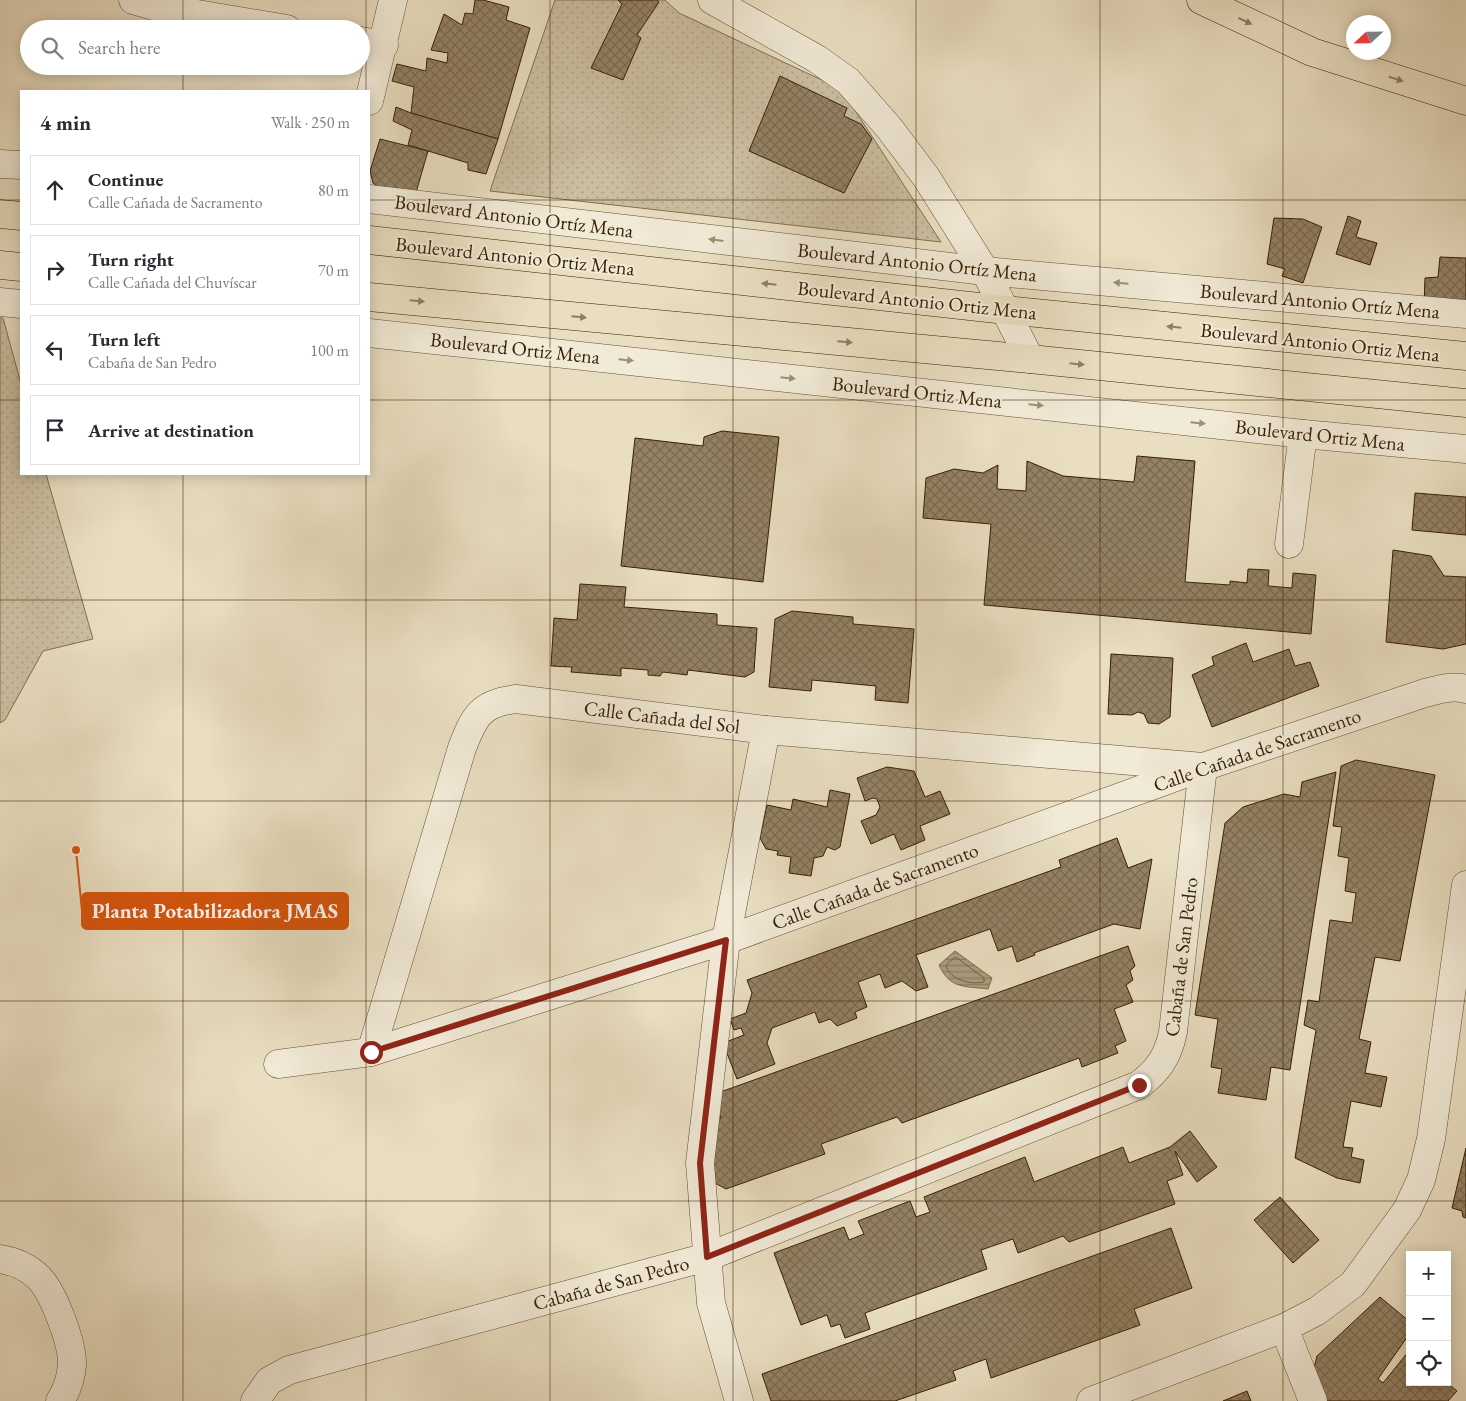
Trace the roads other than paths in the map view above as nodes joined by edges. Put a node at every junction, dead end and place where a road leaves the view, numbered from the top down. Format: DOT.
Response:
graph roads {
  1 [pos="133,0"];
  2 [pos="393,0"];
  3 [pos="712,0"];
  4 [pos="1201,0"];
  5 [pos="233,20"];
  6 [pos="372,43"];
  7 [pos="370,90"];
  8 [pos="1466,101"];
  9 [pos="0,164"];
  10 [pos="20,165"];
  11 [pos="370,199"];
  12 [pos="0,214"];
  13 [pos="20,216"];
  14 [pos="370,240"];
  15 [pos="0,265"];
  16 [pos="20,267"];
  17 [pos="985,271"];
  18 [pos="370,297"];
  19 [pos="0,302"];
  20 [pos="20,304"];
  21 [pos="1006,310"];
  22 [pos="1466,314"];
  23 [pos="370,333"];
  24 [pos="1466,356"];
  25 [pos="1030,359"];
  26 [pos="1466,403"];
  27 [pos="1302,434"];
  28 [pos="1466,449"];
  29 [pos="1289,544"];
  30 [pos="1466,688"];
  31 [pos="766,730"];
  32 [pos="1203,767"];
  33 [pos="1466,885"];
  34 [pos="726,940"];
  35 [pos="371,1052"];
  36 [pos="278,1064"];
  37 [pos="707,1257"];
  38 [pos="0,1259"];
  39 [pos="1284,1328"];
  40 [pos="262,1391"];
  41 [pos="60,1401"];
  42 [pos="739,1401"];
  43 [pos="1091,1401"];
  44 [pos="1313,1401"];
  1 -- 5 [label="street"];
  2 -- 6 [label="street"];
  3 -- 17 [label="street"];
  4 -- 8 [label="main road, one-way"];
  6 -- 7 [label="street"];
  9 -- 10 [label="street"];
  17 -- 11 [label="street, Boulevard Antonio Ortíz Mena, one-way"];
  12 -- 13 [label="main road"];
  21 -- 14 [label="main road, Boulevard Antonio Ortiz Mena, one-way"];
  15 -- 16 [label="main road"];
  17 -- 21 [label="street"];
  22 -- 17 [label="street, Boulevard Antonio Ortíz Mena, one-way"];
  18 -- 25 [label="main road, one-way"];
  19 -- 20 [label="street"];
  24 -- 21 [label="main road, Boulevard Antonio Ortiz Mena, one-way"];
  21 -- 25 [label="street"];
  23 -- 27 [label="street, Boulevard Ortiz Mena, one-way"];
  25 -- 26 [label="main road, one-way"];
  27 -- 28 [label="street, Boulevard Ortiz Mena"];
  27 -- 29 [label="street"];
  30 -- 32 [label="street, Calle Cañada de Sacramento"];
  31 -- 32 [label="street, Calle Cañada del Sol"];
  31 -- 34 [label="street"];
  31 -- 35 [label="street, Calle Cañada del Sol"];
  32 -- 34 [label="street, Calle Cañada de Sacramento"];
  32 -- 37 [label="street, Cabaña de San Pedro"];
  33 -- 39 [label="street"];
  34 -- 35 [label="street, Calle Cañada de Sacramento"];
  34 -- 37 [label="street"];
  35 -- 36 [label="street, Calle Cañada de Sacramento"];
  37 -- 40 [label="street, Cabaña de San Pedro"];
  37 -- 42 [label="street"];
  38 -- 41 [label="street"];
  39 -- 43 [label="street"];
  39 -- 44 [label="street"];
}
